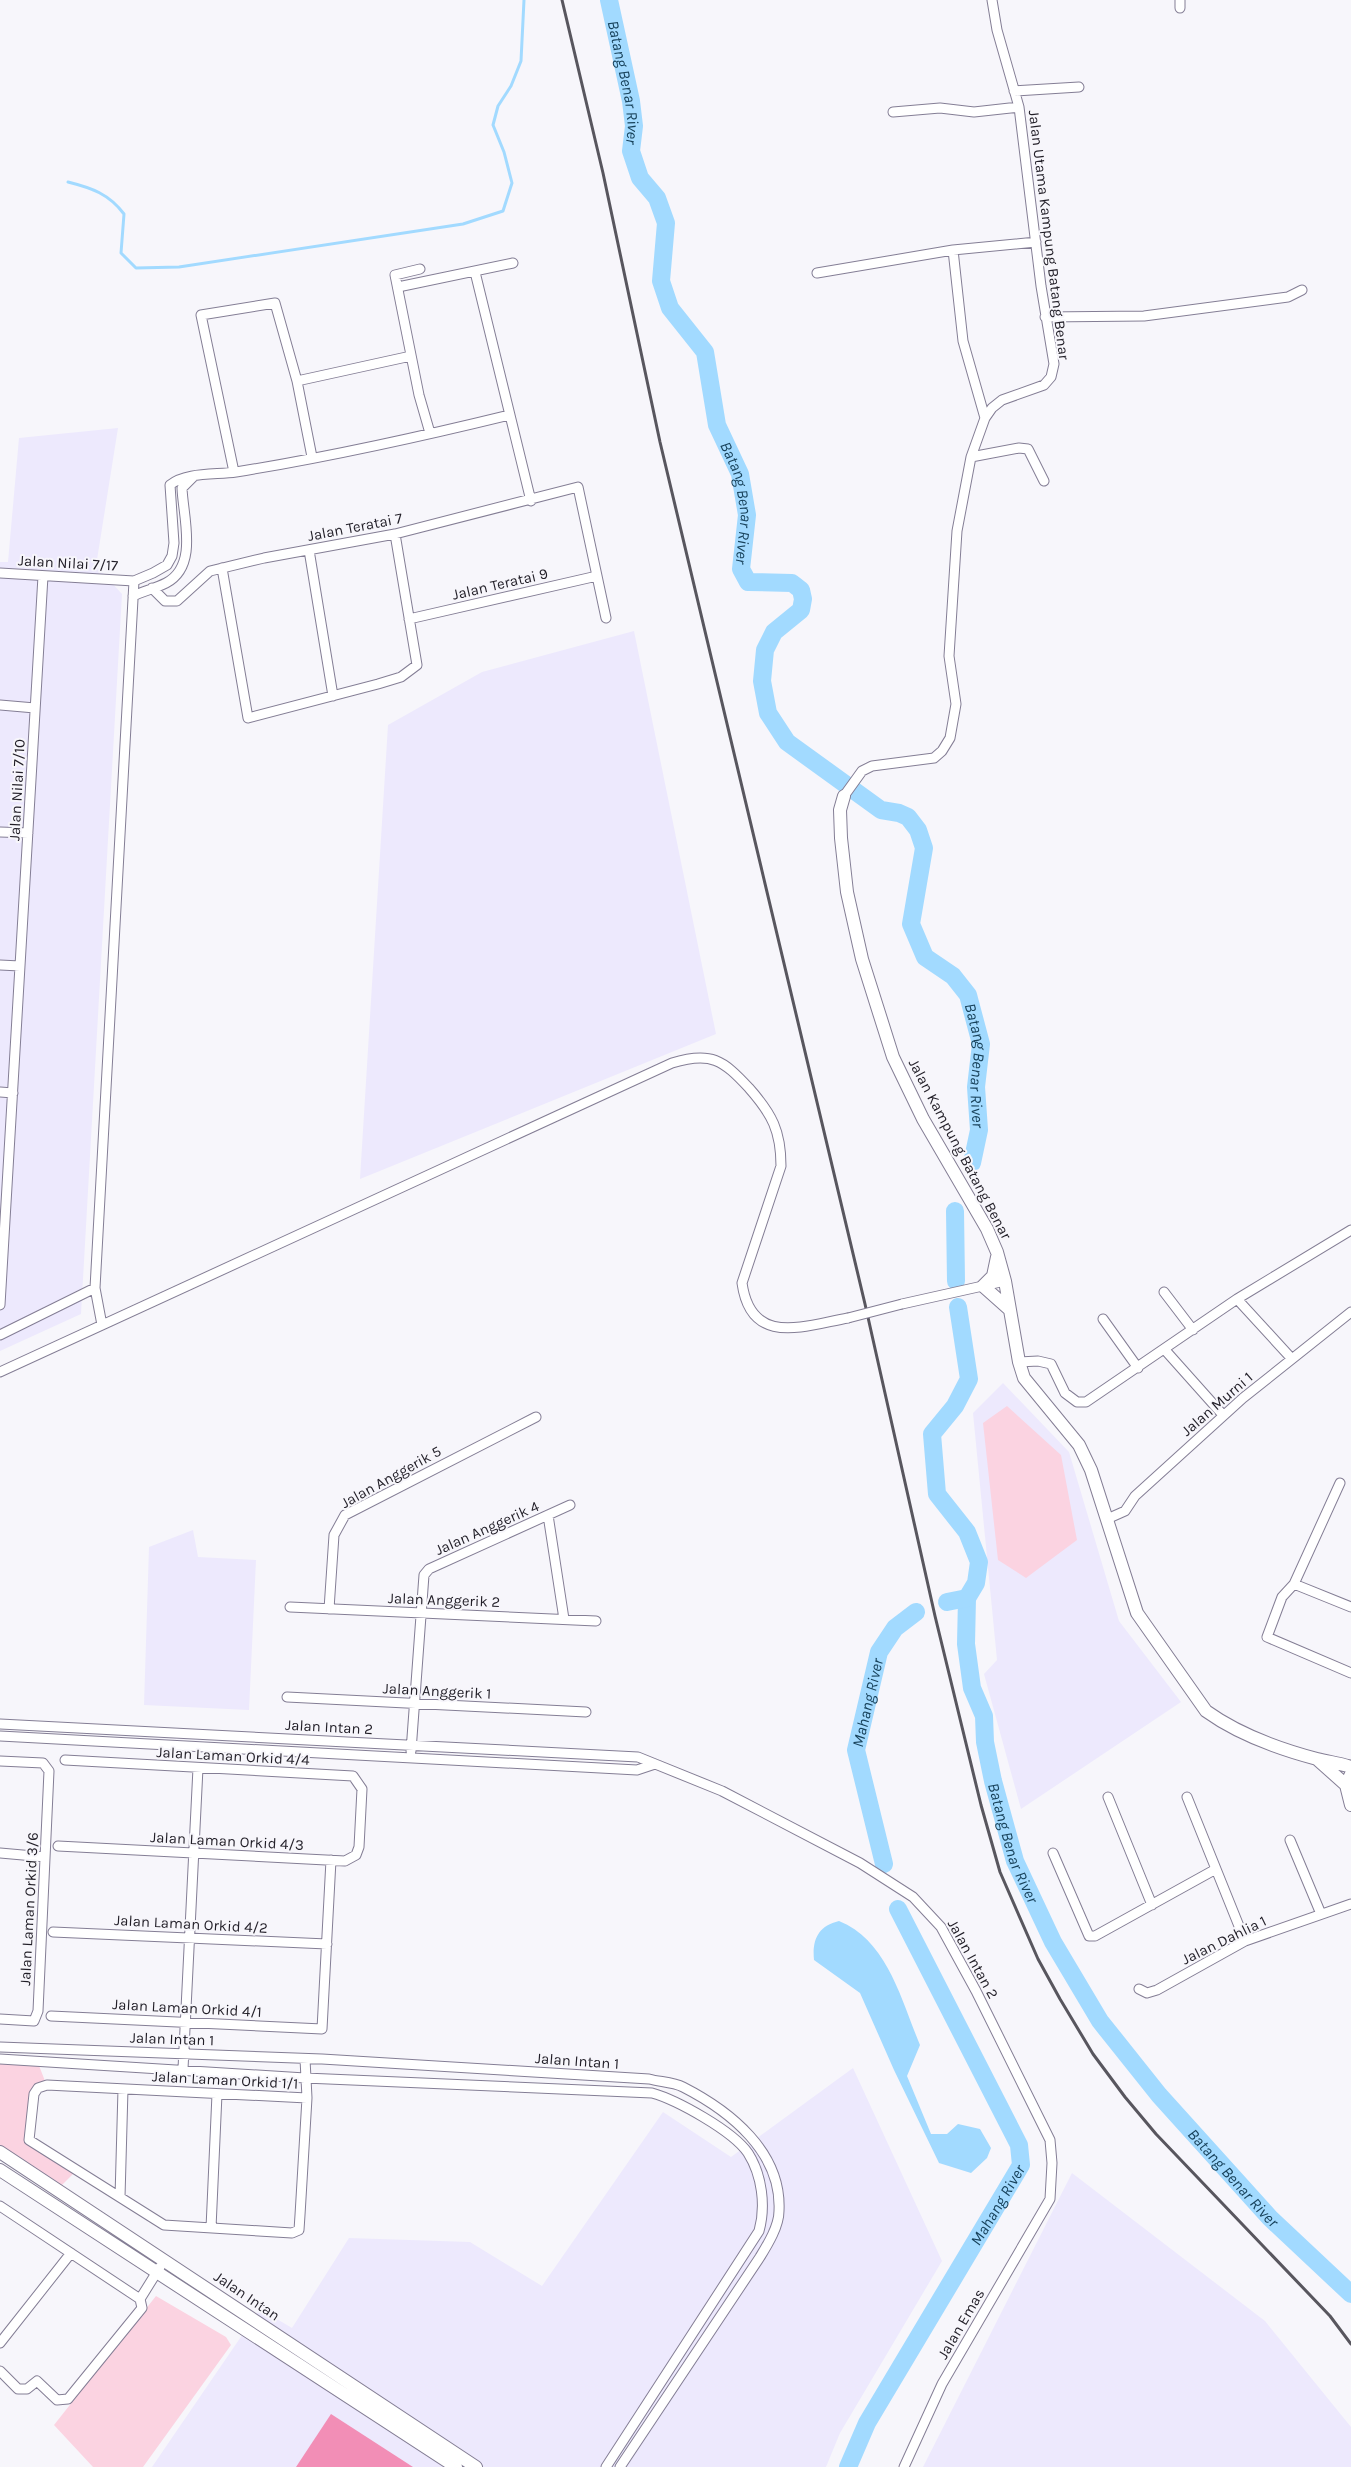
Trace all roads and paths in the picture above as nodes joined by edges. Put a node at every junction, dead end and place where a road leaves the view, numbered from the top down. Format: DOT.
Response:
graph roads {
  1 [pos="992,0"];
  2 [pos="1079,87"];
  3 [pos="1014,91"];
  4 [pos="1019,107"];
  5 [pos="893,112"];
  6 [pos="1036,242"];
  7 [pos="953,250"];
  8 [pos="513,263"];
  9 [pos="420,269"];
  10 [pos="476,272"];
  11 [pos="817,273"];
  12 [pos="398,287"];
  13 [pos="1302,290"];
  14 [pos="1045,317"];
  15 [pos="411,356"];
  16 [pos="297,381"];
  17 [pos="509,414"];
  18 [pos="985,418"];
  19 [pos="430,433"];
  20 [pos="312,457"];
  21 [pos="971,457"];
  22 [pos="234,472"];
  23 [pos="194,477"];
  24 [pos="1044,481"];
  25 [pos="531,501"];
  26 [pos="395,534"];
  27 [pos="309,550"];
  28 [pos="222,568"];
  29 [pos="0,574"];
  30 [pos="43,576"];
  31 [pos="597,576"];
  32 [pos="134,581"];
  33 [pos="152,588"];
  34 [pos="133,596"];
  35 [pos="606,618"];
  36 [pos="409,619"];
  37 [pos="333,696"];
  38 [pos="0,705"];
  39 [pos="35,708"];
  40 [pos="844,796"];
  41 [pos="0,832"];
  42 [pos="28,833"];
  43 [pos="0,965"];
  44 [pos="20,966"];
  45 [pos="0,1092"];
  46 [pos="12,1093"];
  47 [pos="1351,1230"];
  48 [pos="997,1252"];
  49 [pos="1005,1281"];
  50 [pos="982,1286"];
  51 [pos="95,1288"];
  52 [pos="1164,1292"];
  53 [pos="1237,1299"];
  54 [pos="0,1305"];
  55 [pos="1010,1310"];
  56 [pos="1351,1312"];
  57 [pos="1103,1319"];
  58 [pos="102,1325"];
  59 [pos="1193,1330"];
  60 [pos="0,1335"];
  61 [pos="1165,1350"];
  62 [pos="1292,1359"];
  63 [pos="1019,1362"];
  64 [pos="1138,1368"];
  65 [pos="0,1372"];
  66 [pos="1223,1415"];
  67 [pos="536,1417"];
  68 [pos="1340,1483"];
  69 [pos="570,1504"];
  70 [pos="548,1515"];
  71 [pos="1107,1519"];
  72 [pos="1294,1584"];
  73 [pos="1351,1606"];
  74 [pos="290,1607"];
  75 [pos="329,1609"];
  76 [pos="420,1613"];
  77 [pos="564,1619"];
  78 [pos="596,1621"];
  79 [pos="1351,1673"];
  80 [pos="287,1697"];
  81 [pos="414,1704"];
  82 [pos="586,1712"];
  83 [pos="0,1724"];
  84 [pos="0,1736"];
  85 [pos="411,1745"];
  86 [pos="410,1758"];
  87 [pos="1316,1758"];
  88 [pos="65,1760"];
  89 [pos="0,1761"];
  90 [pos="655,1764"];
  91 [pos="1351,1767"];
  92 [pos="198,1768"];
  93 [pos="1350,1791"];
  94 [pos="1108,1797"];
  95 [pos="1187,1797"];
  96 [pos="361,1819"];
  97 [pos="1290,1840"];
  98 [pos="58,1846"];
  99 [pos="193,1852"];
  100 [pos="0,1853"];
  101 [pos="1053,1853"];
  102 [pos="45,1857"];
  103 [pos="331,1860"];
  104 [pos="1216,1870"];
  105 [pos="1351,1904"];
  106 [pos="1152,1905"];
  107 [pos="1321,1914"];
  108 [pos="53,1932"];
  109 [pos="189,1938"];
  110 [pos="1245,1941"];
  111 [pos="327,1944"];
  112 [pos="1139,1990"];
  113 [pos="51,2016"];
  114 [pos="0,2018"];
  115 [pos="185,2021"];
  116 [pos="0,2047"];
  117 [pos="183,2053"];
  118 [pos="0,2058"];
  119 [pos="306,2059"];
  120 [pos="182,2069"];
  121 [pos="306,2078"];
  122 [pos="123,2089"];
  123 [pos="217,2094"];
  124 [pos="307,2098"];
  125 [pos="0,2152"];
  126 [pos="0,2170"];
  127 [pos="120,2197"];
  128 [pos="1050,2200"];
  129 [pos="0,2206"];
  130 [pos="211,2228"];
  131 [pos="71,2253"];
  132 [pos="164,2260"];
  133 [pos="156,2272"];
  134 [pos="140,2299"];
  135 [pos="0,2344"];
  136 [pos="0,2372"];
  137 [pos="456,2467"];
  138 [pos="476,2467"];
  139 [pos="606,2467"];
  140 [pos="620,2467"];
  141 [pos="904,2467"];
  1 -- 3 [label="street, Jalan Utama Kampung Batang Benar"];
  2 -- 3 [label="street"];
  3 -- 4 [label="street, Jalan Utama Kampung Batang Benar"];
  4 -- 5 [label="street"];
  4 -- 6 [label="street, Jalan Utama Kampung Batang Benar"];
  6 -- 7 [label="street"];
  6 -- 14 [label="street, Jalan Utama Kampung Batang Benar"];
  7 -- 11 [label="street"];
  7 -- 18 [label="street"];
  8 -- 10 [label="street"];
  9 -- 12 [label="street"];
  10 -- 12 [label="street"];
  10 -- 17 [label="street"];
  12 -- 15 [label="street"];
  13 -- 14 [label="street"];
  14 -- 18 [label="street, Jalan Utama Kampung Batang Benar"];
  15 -- 16 [label="street"];
  15 -- 19 [label="street"];
  16 -- 20 [label="street"];
  16 -- 22 [label="street"];
  17 -- 19 [label="street"];
  17 -- 25 [label="street"];
  18 -- 21 [label="street, Jalan Utama Kampung Batang Benar"];
  19 -- 20 [label="street"];
  20 -- 22 [label="street"];
  21 -- 24 [label="street"];
  21 -- 40 [label="street, Jalan Utama Kampung Batang Benar"];
  22 -- 23 [label="street"];
  23 -- 32 [label="street"];
  23 -- 33 [label="street"];
  25 -- 26 [label="street, Jalan Teratai 7"];
  25 -- 31 [label="street, Jalan Teratai 7"];
  26 -- 27 [label="street, Jalan Teratai 7"];
  26 -- 36 [label="street"];
  27 -- 28 [label="street, Jalan Teratai 7"];
  27 -- 37 [label="street"];
  28 -- 33 [label="street, Jalan Teratai 7"];
  28 -- 37 [label="street"];
  29 -- 30 [label="street, Jalan Nilai 7/17"];
  30 -- 32 [label="street, Jalan Nilai 7/17"];
  30 -- 39 [label="street, Jalan Nilai 7/10"];
  31 -- 35 [label="street"];
  31 -- 36 [label="street, Jalan Teratai 9"];
  32 -- 34 [label="street"];
  33 -- 34 [label="street"];
  34 -- 51 [label="street"];
  36 -- 37 [label="street"];
  38 -- 39 [label="street"];
  39 -- 42 [label="street, Jalan Nilai 7/10"];
  40 -- 48 [label="street, Jalan Kampung Batang Benar"];
  41 -- 42 [label="street"];
  42 -- 44 [label="street, Jalan Nilai 7/10"];
  43 -- 44 [label="street"];
  44 -- 46 [label="street, Jalan Nilai 7/10"];
  45 -- 46 [label="street"];
  46 -- 54 [label="street, Jalan Nilai 7/10"];
  47 -- 53 [label="street"];
  48 -- 49 [label="street, Jalan Kampung Batang Benar"];
  48 -- 50 [label="street"];
  49 -- 50 [label="street"];
  49 -- 55 [label="street, Jalan Kampung Batang Benar"];
  50 -- 55 [label="street"];
  50 -- 58 [label="street, bridge"];
  51 -- 58 [label="street"];
  51 -- 60 [label="street"];
  52 -- 59 [label="street"];
  53 -- 59 [label="street"];
  53 -- 62 [label="street"];
  55 -- 63 [label="street, Jalan Kampung Batang Benar"];
  56 -- 62 [label="street, Jalan Murni 1"];
  57 -- 64 [label="street"];
  58 -- 65 [label="street"];
  59 -- 61 [label="street"];
  61 -- 64 [label="street"];
  61 -- 66 [label="street"];
  62 -- 66 [label="street, Jalan Murni 1"];
  63 -- 64 [label="street"];
  63 -- 71 [label="street, Jalan Kampung Batang Benar"];
  66 -- 71 [label="street, Jalan Murni 1"];
  67 -- 75 [label="street, Jalan Anggerik 5"];
  68 -- 72 [label="street"];
  69 -- 70 [label="street, Jalan Anggerik 4"];
  70 -- 76 [label="street, Jalan Anggerik 4"];
  70 -- 77 [label="street"];
  71 -- 87 [label="street, Jalan Kampung Batang Benar"];
  72 -- 73 [label="street"];
  72 -- 79 [label="street"];
  74 -- 75 [label="street, Jalan Anggerik 2"];
  75 -- 76 [label="street, Jalan Anggerik 2"];
  76 -- 77 [label="street, Jalan Anggerik 2"];
  76 -- 81 [label="street"];
  77 -- 78 [label="street, Jalan Anggerik 2"];
  80 -- 81 [label="street, Jalan Anggerik 1"];
  81 -- 82 [label="street, Jalan Anggerik 1"];
  81 -- 85 [label="street"];
  83 -- 85 [label="street, Jalan Intan 2"];
  84 -- 86 [label="street, Jalan Intan 2"];
  85 -- 86 [label="street"];
  85 -- 90 [label="street, Jalan Intan 2"];
  86 -- 90 [label="street, Jalan Intan 2"];
  87 -- 91 [label="street, Jalan Kampung Batang Benar"];
  87 -- 93 [label="street"];
  88 -- 92 [label="street, Jalan Laman Orkid 4/4"];
  89 -- 102 [label="street, Jalan Laman Orkid 3/6"];
  90 -- 128 [label="street, Jalan Intan 2"];
  92 -- 96 [label="street, Jalan Laman Orkid 4/4"];
  92 -- 99 [label="street"];
  94 -- 106 [label="street"];
  95 -- 104 [label="street"];
  96 -- 103 [label="street, Jalan Laman Orkid 4/3"];
  97 -- 107 [label="street"];
  98 -- 99 [label="street, Jalan Laman Orkid 4/3"];
  99 -- 103 [label="street, Jalan Laman Orkid 4/3"];
  99 -- 109 [label="street"];
  100 -- 102 [label="street"];
  101 -- 106 [label="street"];
  102 -- 114 [label="street, Jalan Laman Orkid 3/6"];
  103 -- 111 [label="street"];
  104 -- 106 [label="street"];
  104 -- 110 [label="street"];
  105 -- 107 [label="street, Jalan Dahlia 1"];
  107 -- 110 [label="street, Jalan Dahlia 1"];
  108 -- 109 [label="street, Jalan Laman Orkid 4/2"];
  109 -- 111 [label="street, Jalan Laman Orkid 4/2"];
  109 -- 115 [label="street"];
  110 -- 112 [label="street, Jalan Dahlia 1"];
  111 -- 115 [label="street, Jalan Laman Orkid 4/1"];
  113 -- 115 [label="street, Jalan Laman Orkid 4/1"];
  115 -- 117 [label="street"];
  116 -- 117 [label="street, Jalan Intan 1"];
  117 -- 119 [label="street, Jalan Intan 1"];
  117 -- 120 [label="street"];
  118 -- 120 [label="street, Jalan Intan 1"];
  119 -- 121 [label="street"];
  119 -- 140 [label="street, Jalan Intan 1"];
  120 -- 121 [label="street, Jalan Intan 1"];
  121 -- 124 [label="street"];
  121 -- 139 [label="street, Jalan Intan 1"];
  122 -- 123 [label="street, Jalan Laman Orkid 1/1"];
  122 -- 127 [label="street"];
  122 -- 127 [label="street, Jalan Laman Orkid 1/1"];
  123 -- 124 [label="street, Jalan Laman Orkid 1/1"];
  123 -- 130 [label="street"];
  124 -- 130 [label="street, Jalan Laman Orkid 1/1"];
  125 -- 132 [label="street, Jalan Intan"];
  126 -- 133 [label="street, Jalan Intan"];
  127 -- 130 [label="street, Jalan Laman Orkid 1/1"];
  128 -- 141 [label="street, Jalan Emas"];
  129 -- 131 [label="street"];
  131 -- 134 [label="street"];
  131 -- 135 [label="street"];
  132 -- 133 [label="street"];
  132 -- 138 [label="street, Jalan Intan"];
  133 -- 134 [label="street"];
  133 -- 137 [label="street, Jalan Intan"];
  134 -- 136 [label="street"];
}
